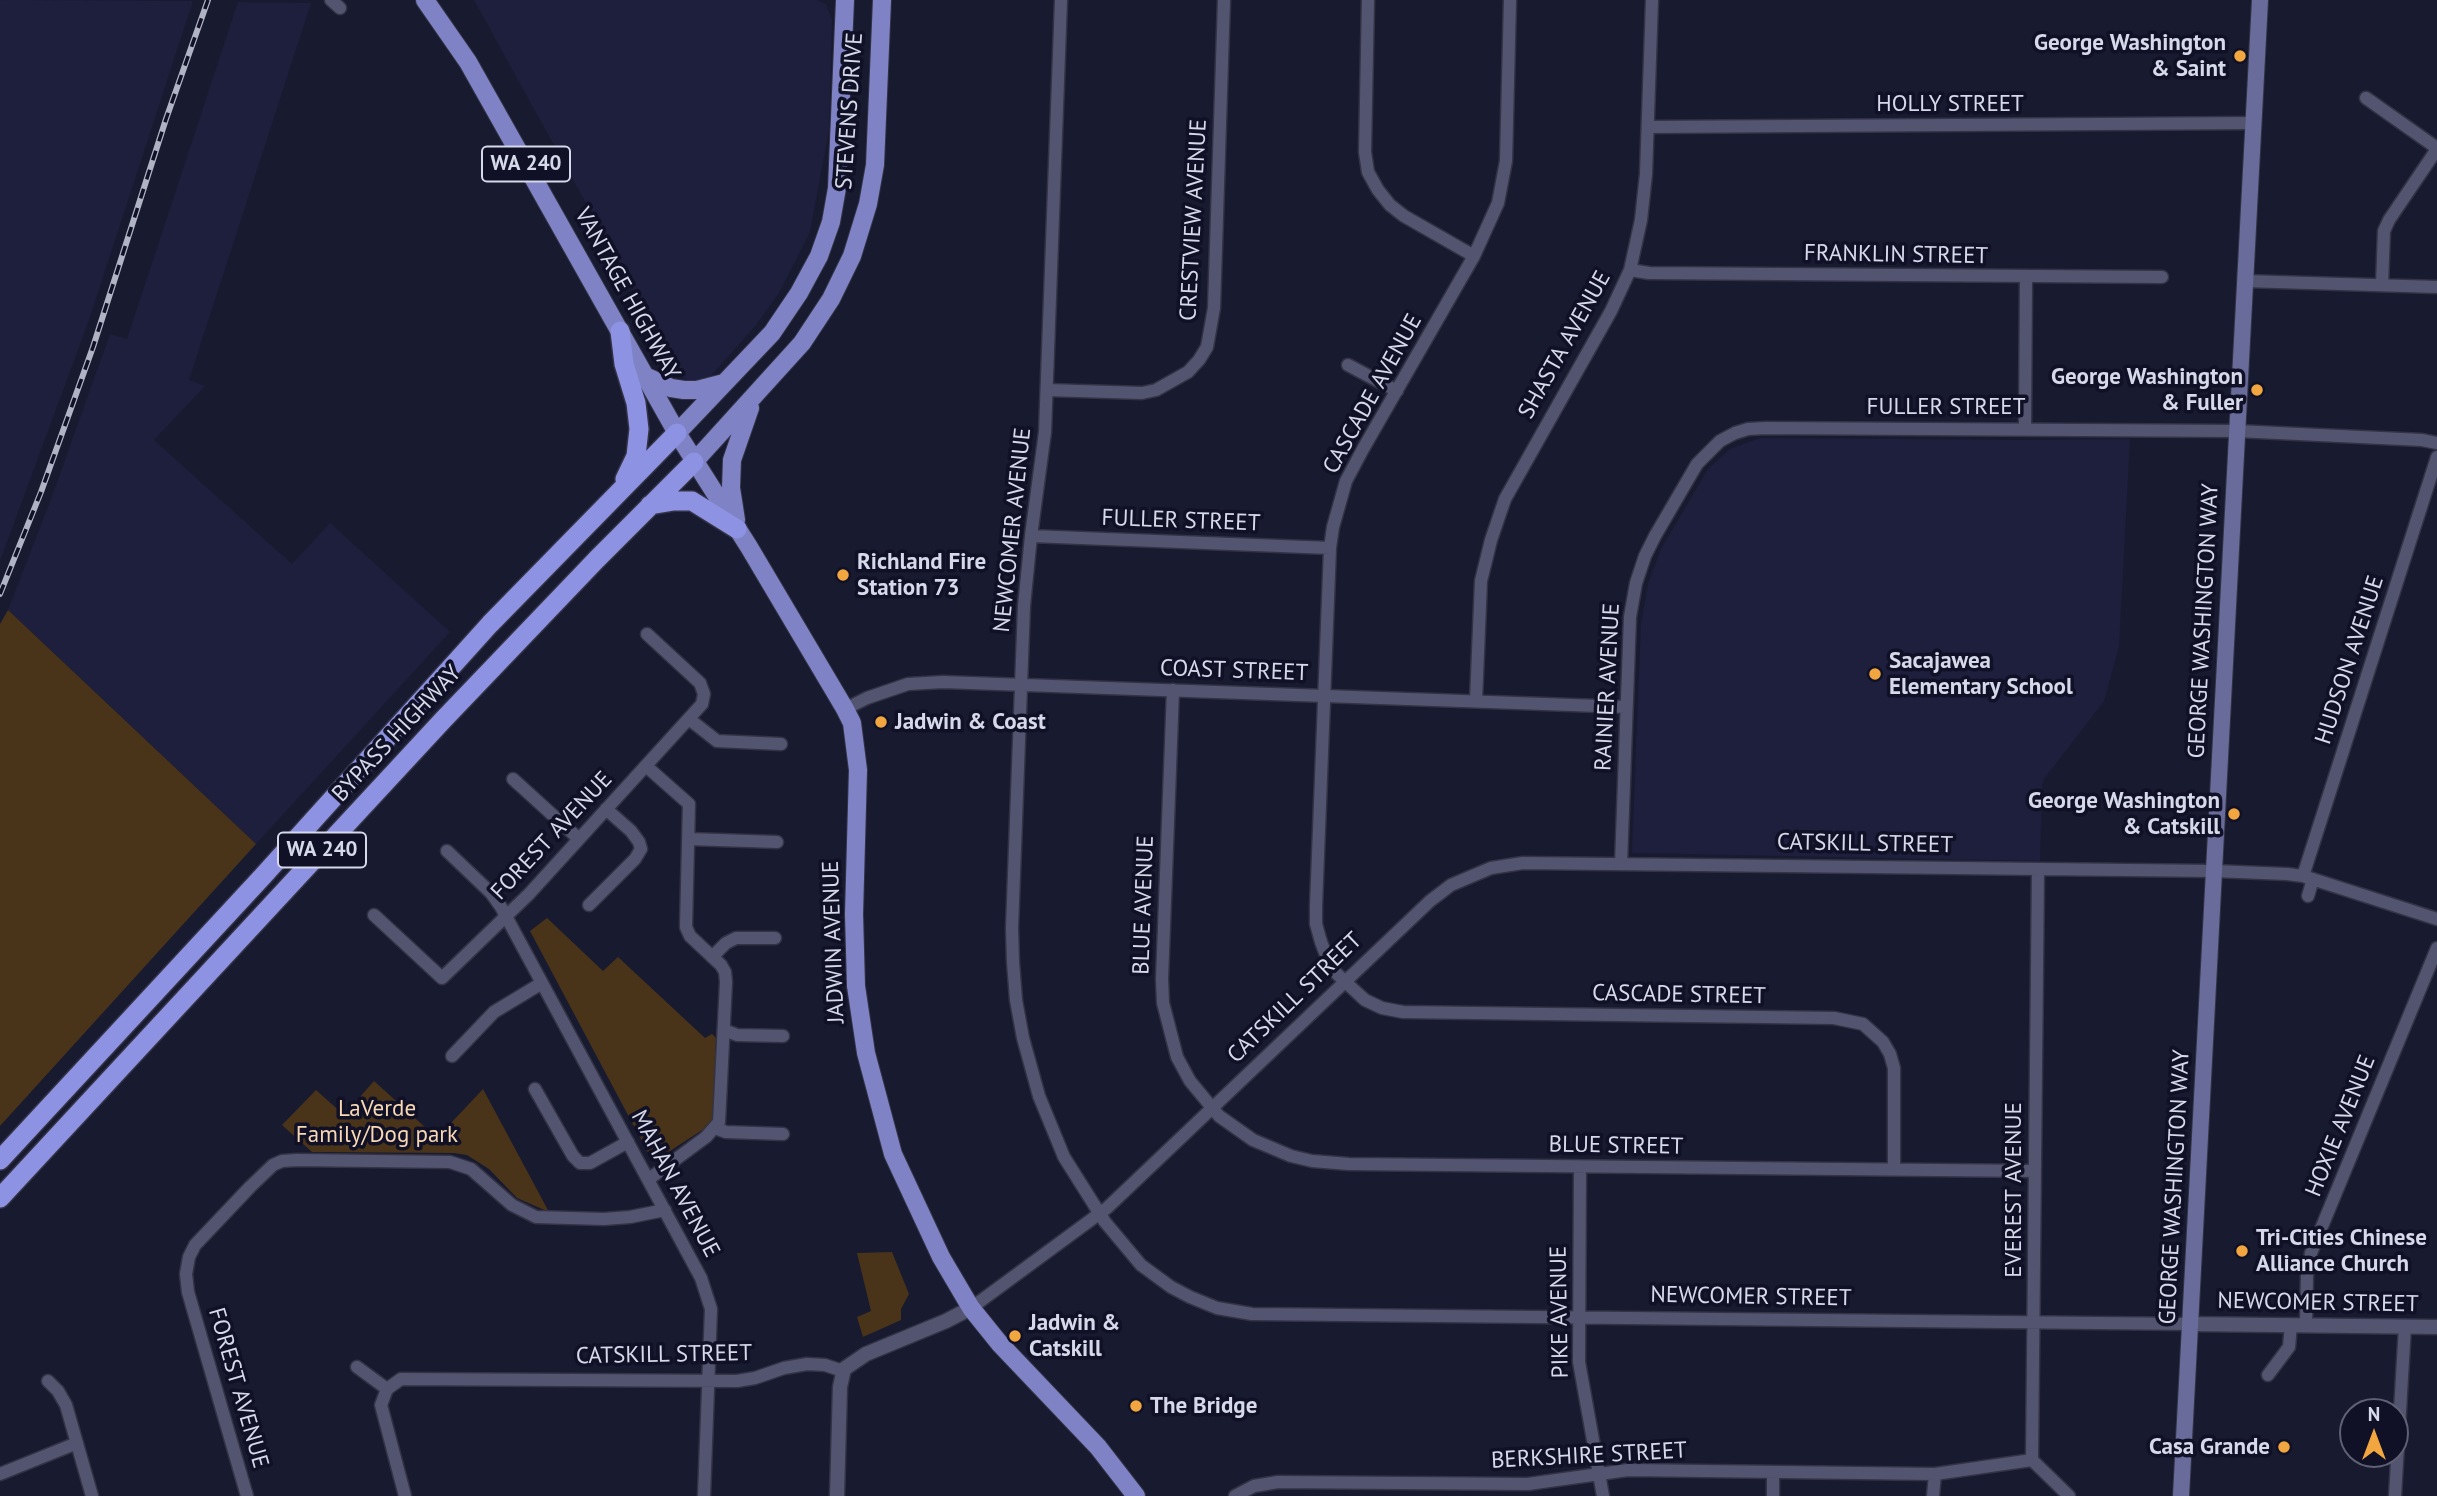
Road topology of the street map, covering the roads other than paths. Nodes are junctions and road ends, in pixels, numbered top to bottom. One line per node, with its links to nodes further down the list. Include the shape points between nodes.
1 (425, 0): 21 (main road, VANTAGE HIGHWAY / WA 240, via 468,62)
2 (845, 0): 24 (main road, STEVENS DRIVE, via 839,170 828,230 788,310)
3 (882, 0): 27 (main road, STEVENS DRIVE, via 875,165 860,232 842,279 816,323)
4 (1061, 0): 25 (street, NEWCOMER AVENUE)
5 (1224, 0): 25 (street, CRESTVIEW AVENUE, via 1214,308 1207,347 1188,372 1156,390)
6 (1368, 0): 14 (street, via 1368,172 1390,205)
7 (1510, 0): 14 (street, CASCADE AVENUE, via 1506,162 1498,203)
8 (1652, 0): 12 (street, SHASTA AVENUE)
9 (2260, 0): 11 (main road, GEORGE WASHINGTON WAY)
10 (2365, 98): 13 (street)
11 (2253, 123): 12 (street, HOLLY STREET); 18 (main road, GEORGE WASHINGTON WAY)
12 (1648, 127): 15 (street, SHASTA AVENUE, via 1641,220)
13 (2437, 148): 19 (street, via 2384,231)
14 (1474, 256): 26 (street, CASCADE AVENUE)
15 (1630, 270): 16 (street, FRANKLIN STREET); 44 (street, SHASTA AVENUE, via 1505,499 1490,540 1481,581)
16 (2026, 278): 17 (street, FRANKLIN STREET); 29 (street)
17 (2162, 278)
18 (2245, 281): 19 (street); 30 (main road, GEORGE WASHINGTON WAY)
19 (2382, 285): 20 (street)
20 (2437, 287)
21 (620, 331): 23 (main road, VANTAGE HIGHWAY / WA 240); 35 (highway, WA 240, via 639,429 636,456)
22 (1348, 365): 26 (street)
23 (645, 376): 24 (main road, via 689,391); 31 (main road, VANTAGE HIGHWAY / WA 240)
24 (727, 381): 31 (main road, STEVENS DRIVE)
25 (1047, 390): 38 (street, NEWCOMER AVENUE)
26 (1397, 391): 39 (street, CASCADE AVENUE, via 1346,481)
27 (753, 398): 34 (main road, STEVENS DRIVE); 37 (main road, via 732,460)
28 (1748, 429): 29 (street, FULLER STREET); 45 (street, RAINIER AVENUE, via 1720,441 1697,464 1645,556 1631,608)
29 (2025, 429): 30 (street, FULLER STREET)
30 (2237, 431): 32 (street, FULLER STREET); 58 (main road, GEORGE WASHINGTON WAY)
31 (677, 433): 34 (main road, JADWIN AVENUE / WA 240); 35 (highway, BYPASS HIGHWAY)
32 (2437, 443)
33 (2437, 457): 59 (street, HUDSON AVENUE)
34 (694, 462): 36 (highway, BYPASS HIGHWAY / WA 240); 37 (main road, JADWIN AVENUE)
35 (616, 496): 78 (highway, BYPASS HIGHWAY / WA 240, via 490,624)
36 (649, 506): 37 (highway, via 692,501); 83 (highway, BYPASS HIGHWAY / WA 240, via 443,720)
37 (737, 529): 46 (main road, JADWIN AVENUE)
38 (1031, 536): 39 (street, FULLER STREET); 41 (street, NEWCOMER AVENUE)
39 (1330, 548): 43 (street, CASCADE AVENUE)
40 (648, 634): 47 (street, via 702,687 703,702)
41 (1021, 685): 42 (street, COAST STREET); 46 (street, COAST STREET, via 908,684); 85 (street, NEWCOMER AVENUE, via 1012,928 1016,1000 1046,1116 1064,1157)
42 (1173, 690): 43 (street, COAST STREET); 74 (street, BLUE AVENUE, via 1163,1003 1177,1057)
43 (1324, 695): 44 (street, COAST STREET); 68 (street, CASCADE AVENUE, via 1317,924 1328,960)
44 (1476, 700): 45 (street, COAST STREET)
45 (1626, 707): 56 (street, RAINIER AVENUE)
46 (845, 709): 86 (main road, JADWIN AVENUE, via 852,723 858,770 855,959 866,1054 893,1154 941,1257)
47 (690, 719): 48 (street, via 716,741); 49 (street, FOREST AVENUE)
48 (781, 744)
49 (646, 766): 51 (street, FOREST AVENUE); 53 (street, via 689,804)
50 (513, 779): 52 (street)
51 (607, 809): 52 (street, FOREST AVENUE); 61 (street, via 631,831 641,849)
52 (579, 839): 63 (street, FOREST AVENUE)
53 (689, 839): 54 (street); 67 (street, via 685,927)
54 (777, 842)
55 (447, 851): 63 (street, MAHAN AVENUE, via 491,893)
56 (1621, 864): 57 (street, CATSKILL STREET); 68 (street, CATSKILL STREET, via 1510,864 1472,874 1430,901)
57 (2038, 869): 58 (street, CATSKILL STREET); 81 (street, EVEREST AVENUE)
58 (2214, 871): 59 (street, CATSKILL STREET); 89 (main road, GEORGE WASHINGTON WAY)
59 (2308, 878): 60 (street); 64 (street, CATSKILL STREET)
60 (2308, 896)
61 (589, 905)
62 (374, 915): 63 (street, FOREST AVENUE, via 442,978)
63 (507, 917): 69 (street, MAHAN AVENUE)
64 (2437, 919)
65 (775, 938): 67 (street, via 736,938)
66 (2437, 948): 91 (street, HOXIE AVENUE, via 2311,1253)
67 (712, 957): 70 (street, via 725,975)
68 (1346, 982): 74 (street, CATSKILL STREET); 80 (street, CASCADE STREET, via 1365,1000 1403,1012 1834,1018 1863,1024 1883,1042 1894,1068)
69 (542, 984): 72 (street, via 494,1012); 77 (street, MAHAN AVENUE)
70 (724, 1030): 71 (street, via 737,1035); 75 (street, via 722,1109)
71 (783, 1036)
72 (452, 1056)
73 (535, 1089): 77 (street, via 580,1163 590,1163)
74 (1212, 1108): 79 (street, BLUE STREET, via 1262,1145 1312,1161); 85 (street, CATSKILL STREET)
75 (715, 1128): 76 (street); 82 (street)
76 (783, 1134)
77 (628, 1142): 82 (street, MAHAN AVENUE)
78 (0, 1160)
79 (1580, 1167): 80 (street, BLUE STREET); 87 (street, PIKE AVENUE)
80 (1894, 1169): 81 (street, BLUE STREET)
81 (2035, 1171): 88 (street, EVEREST AVENUE)
82 (649, 1179): 84 (street, MAHAN AVENUE)
83 (0, 1198)
84 (666, 1210): 97 (street, MAHAN AVENUE, via 708,1297); 108 (street, FOREST AVENUE, via 622,1218 544,1218 512,1205 476,1172 455,1163 278,1162 195,1245 186,1269 188,1292)
85 (1100, 1215): 86 (street, CATSKILL STREET); 87 (street, NEWCOMER STREET, via 1154,1275 1200,1302 1235,1312 1269,1316)
86 (971, 1308): 95 (street, CATSKILL STREET, via 858,1358); 112 (main road, JADWIN AVENUE, via 1098,1447)
87 (1578, 1317): 88 (street, NEWCOMER STREET); 103 (street, PIKE AVENUE, via 1579,1362)
88 (2034, 1323): 89 (street, NEWCOMER STREET); 101 (street, EVEREST AVENUE)
89 (2190, 1324): 90 (street, NEWCOMER STREET); 118 (main road, GEORGE WASHINGTON WAY)
90 (2291, 1325): 91 (street, NEWCOMER STREET); 96 (street, via 2289,1347)
91 (2306, 1325): 92 (street, NEWCOMER STREET)
92 (2405, 1326): 93 (street, NEWCOMER STREET); 119 (street)
93 (2437, 1326)
94 (357, 1367): 99 (street)
95 (843, 1371): 97 (street, CATSKILL STREET, via 825,1364 802,1364 746,1380); 111 (street)
96 (2268, 1375)
97 (709, 1380): 99 (street, CATSKILL STREET, via 407,1378); 110 (street, MAHAN AVENUE)
98 (48, 1381): 100 (street, via 66,1405)
99 (387, 1388): 109 (street, via 381,1413)
100 (77, 1443): 104 (street); 107 (street)
101 (2032, 1460): 105 (street, BERKSHIRE STREET); 117 (street)
102 (1773, 1472): 103 (street, BERKSHIRE STREET); 105 (street, BERKSHIRE STREET); 115 (street)
103 (1598, 1473): 106 (street, BERKSHIRE STREET); 114 (street, PIKE AVENUE)
104 (0, 1474)
105 (1935, 1474): 116 (street)
106 (1443, 1490): 113 (street, BERKSHIRE STREET, via 1278,1482 1254,1486)
107 (92, 1496)
108 (247, 1496)
109 (405, 1496)
110 (704, 1496)
111 (837, 1496)
112 (1136, 1496)
113 (1235, 1496)
114 (1603, 1496)
115 (1773, 1496)
116 (1933, 1496)
117 (2068, 1496)
118 (2181, 1496)
119 (2395, 1496)

